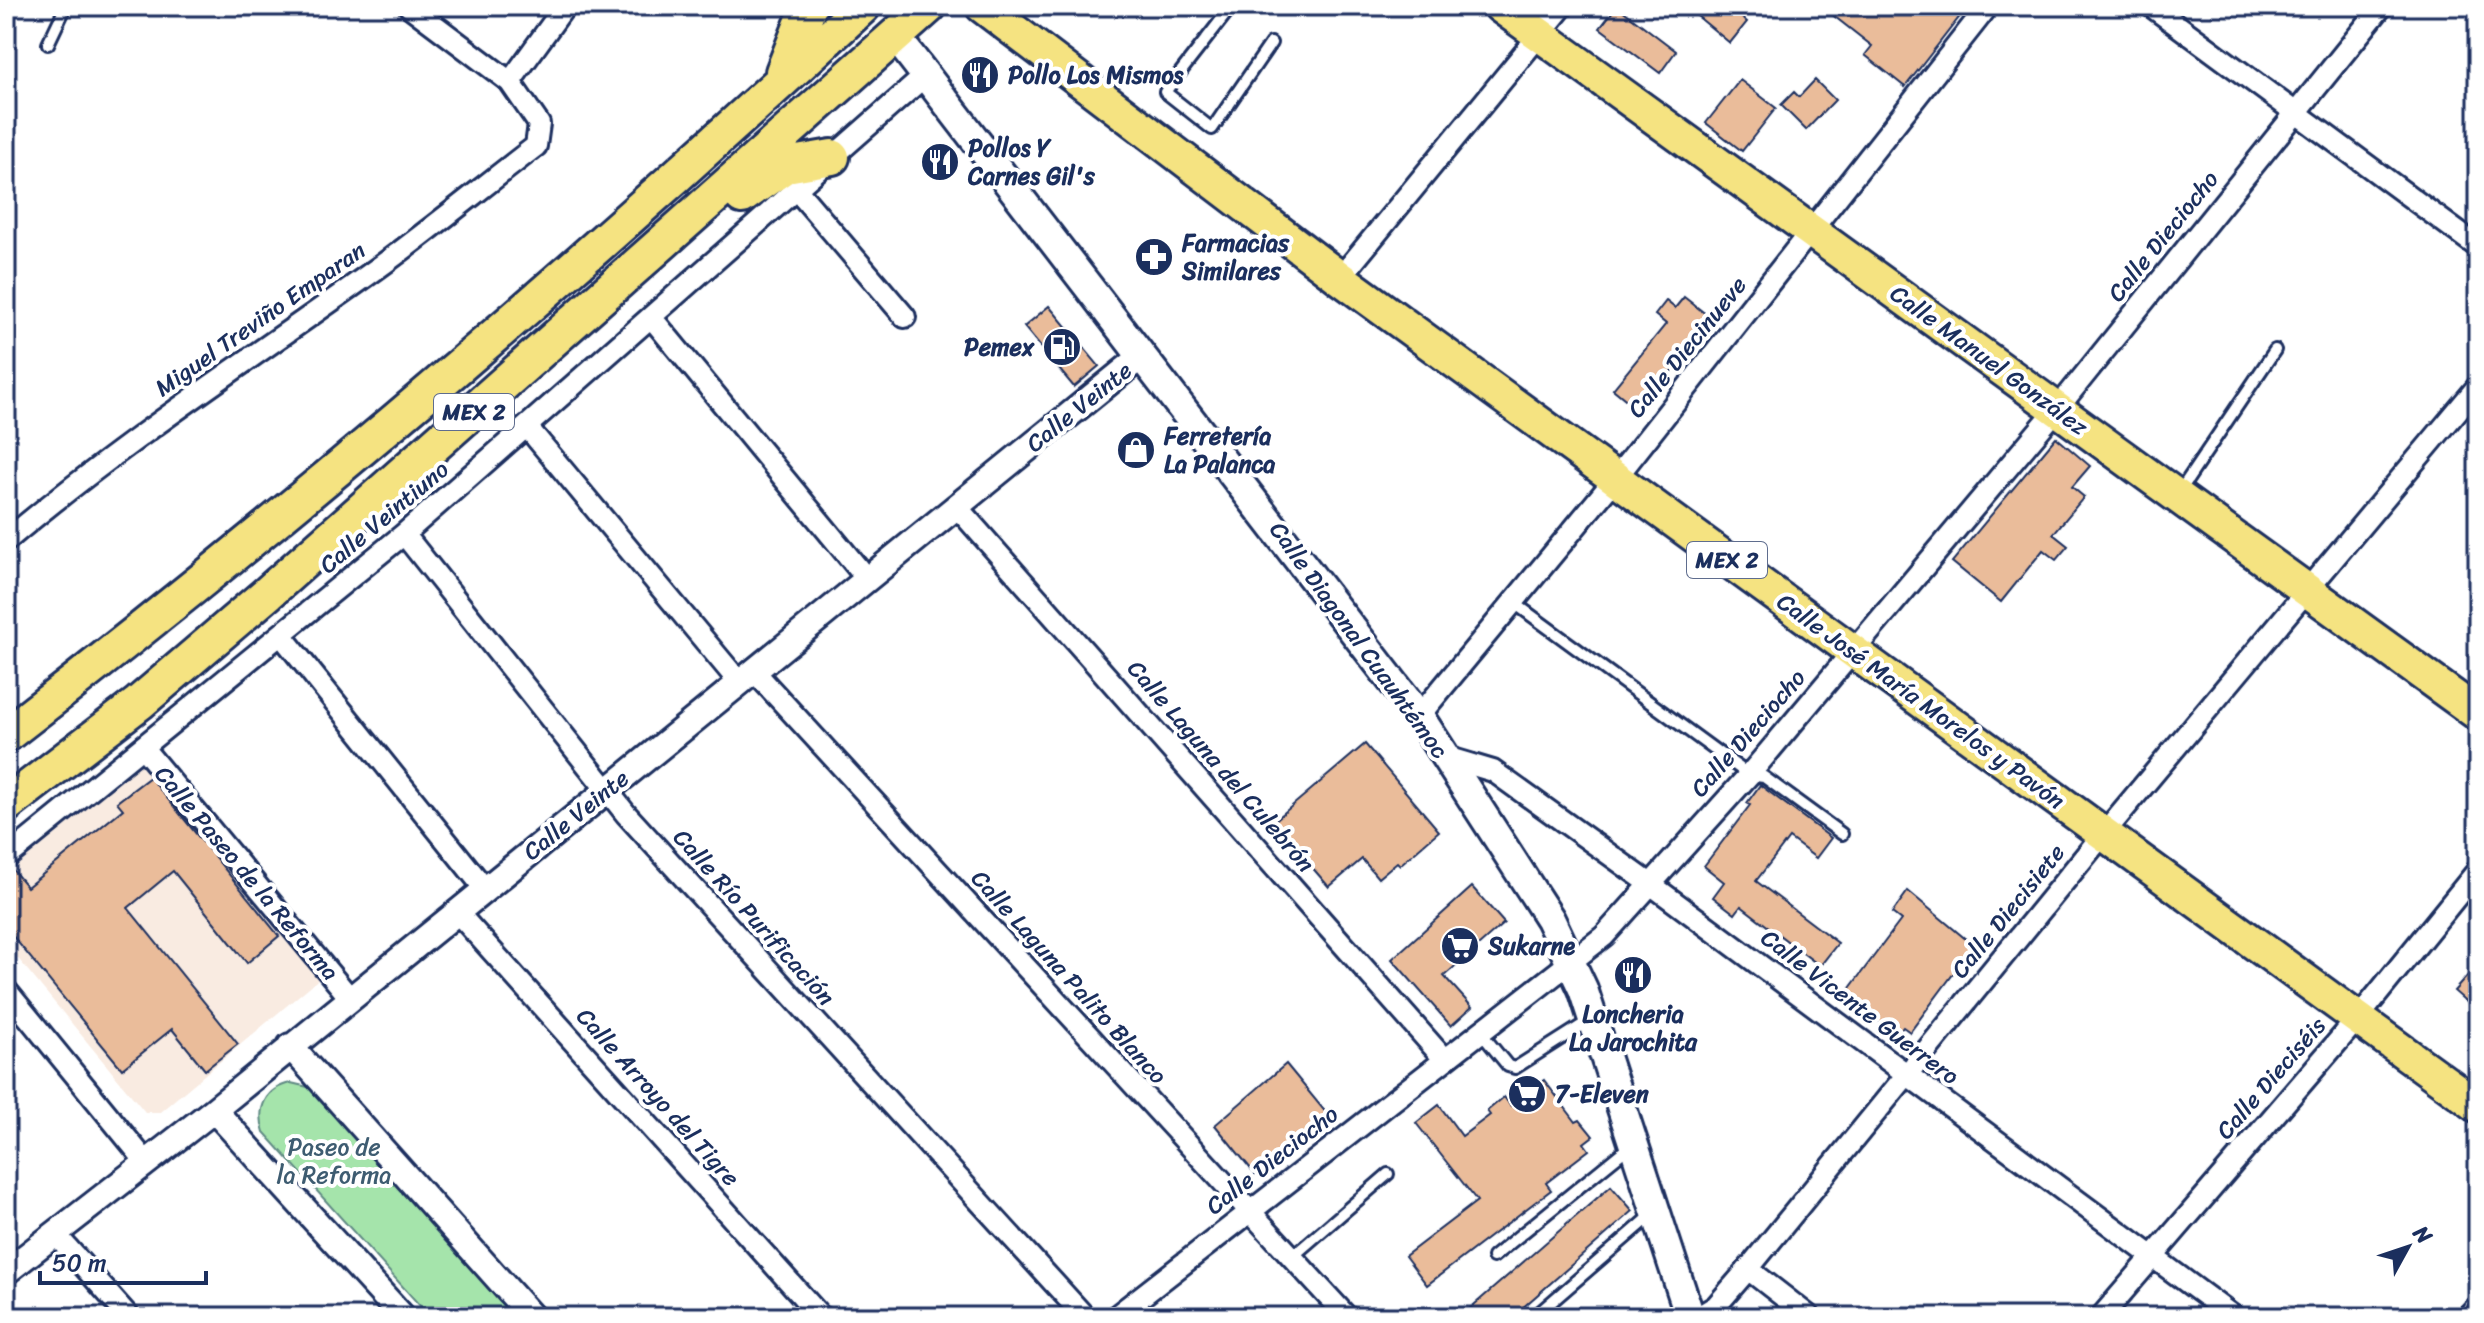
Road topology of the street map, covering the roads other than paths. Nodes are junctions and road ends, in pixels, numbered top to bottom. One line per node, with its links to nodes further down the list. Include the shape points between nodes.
1 (66, 6): 18 (lane)
2 (409, 6): 20 (street)
3 (565, 6): 20 (street)
4 (809, 6): 21 (highway)
5 (863, 6): 21 (highway, MEX 2)
6 (871, 6): 16 (highway)
7 (929, 6): 16 (highway, MEX 2)
8 (982, 6): 28 (main road, Calle José María Morelos y Pavón / MEX 2)
9 (1232, 6): 17 (lane, via 1165,92 1212,129)
10 (1500, 6): 15 (main road, Calle Manuel González)
11 (1563, 6): 15 (street)
12 (1988, 6): 25 (street, Calle Diecinueve)
13 (2151, 6): 22 (street)
14 (2382, 6): 22 (street, Calle Dieciocho)
15 (1540, 35): 25 (main road, Calle Manuel González); 28 (street)
16 (896, 37): 19 (main road, Calle Diagonal Cuauhtémoc); 26 (highway, MEX 2)
17 (1271, 43)
18 (48, 44)
19 (927, 74): 23 (street, Calle Veintiuno); 32 (main road, Calle Diagonal Cuauhtémoc)
20 (510, 82): 40 (street, Miguel Treviño Emparan, via 539,124 536,146 394,256 68,489)
21 (777, 85): 49 (highway, MEX 2, via 238,554)
22 (2294, 113): 27 (street); 34 (street, Calle Dieciocho)
23 (832, 157): 24 (street, Calle Veintiuno); 26 (highway, via 786,165 707,221)
24 (796, 189): 29 (street, Calle Veintiuno); 30 (street)
25 (1812, 232): 34 (main road, Calle Manuel González); 36 (street, Calle Diecinueve)
26 (668, 235): 54 (highway, MEX 2, via 268,593 139,703)
27 (2478, 247)
28 (1340, 278): 36 (main road, Calle José María Morelos y Pavón / MEX 2)
29 (651, 317): 35 (street, Calle Veintiuno); 41 (street)
30 (905, 317)
31 (2275, 350): 37 (lane)
32 (1143, 355): 38 (street, Calle Veinte); 48 (main road, Calle Diagonal Cuauhtémoc)
33 (2478, 386): 42 (street, Calle Diecisiete)
34 (2057, 409): 37 (main road, Calle Manuel González); 45 (street, Calle Dieciocho)
35 (528, 428): 39 (street, Calle Veintiuno); 46 (street, Calle Laguna Palito Blanco)
36 (1615, 479): 43 (street, Calle Diecinueve); 45 (main road, Calle José María Morelos y Pavón / MEX 2)
37 (2177, 496): 42 (main road, Calle Manuel González)
38 (957, 507): 41 (street, Calle Veinte); 69 (street, Calle Laguna del Culebrón)
39 (404, 534): 44 (street, Calle Veintiuno); 53 (street, Calle Río Purificación)
40 (6, 541)
41 (867, 579): 46 (street, Calle Veinte)
42 (2307, 590): 47 (main road, Calle Manuel González); 55 (street, Calle Diecisiete)
43 (1513, 602): 48 (street, Calle Diecinueve); 52 (lane)
44 (282, 636): 50 (street, Calle Veintiuno); 60 (street)
45 (1852, 651): 52 (street, Calle Dieciocho); 55 (main road, Calle José María Morelos y Pavón / MEX 2)
46 (746, 676): 53 (street, Calle Veinte); 76 (street, Calle Laguna Palito Blanco)
47 (2478, 714)
48 (1419, 716): 51 (main road, Calle Diagonal Cuauhtémoc)
49 (6, 735)
50 (144, 749): 57 (street, Calle Veintiuno); 64 (street, Calle Paseo de la Reforma)
51 (1446, 757): 59 (street, Calle Vicente Guerrero, via 1493,771); 62 (main road, Calle Diagonal Cuauhtémoc, via 1530,886)
52 (1749, 775): 56 (lane, via 1764,777); 59 (street, Calle Dieciocho)
53 (607, 790): 60 (street, Calle Veinte); 89 (street, Calle Río Purificación)
54 (6, 805)
55 (2104, 833): 66 (main road, Calle José María Morelos y Pavón / MEX 2); 70 (street, Calle Diecisiete)
56 (1842, 834)
57 (6, 858)
58 (2478, 870): 66 (street, Calle Dieciséis)
59 (1649, 883): 62 (street, Calle Dieciocho, via 1604,936); 70 (street, Calle Vicente Guerrero)
60 (485, 889): 61 (street, Calle Veinte)
61 (457, 912): 64 (street, Calle Veinte); 88 (street, Calle Arroyo del Tigre)
62 (1572, 962): 65 (main road, Calle Diagonal Cuauhtémoc); 67 (street, Calle Dieciocho)
63 (6, 990): 74 (street)
64 (350, 998): 68 (street, Calle Veinte)
65 (1594, 1018): 67 (lane, via 1515,1068); 73 (main road, Calle Diagonal Cuauhtémoc)
66 (2358, 1018): 71 (main road, Calle José María Morelos y Pavón / MEX 2); 79 (street, Calle Dieciséis)
67 (1481, 1033): 69 (street, Calle Dieciocho)
68 (290, 1046): 72 (street, Calle Veinte); 87 (street)
69 (1445, 1060): 76 (street, Calle Dieciocho)
70 (1908, 1075): 79 (street, Calle Vicente Guerrero); 82 (street, Calle Diecisiete)
71 (2478, 1106)
72 (214, 1110): 74 (street, Calle Veinte); 86 (street)
73 (1634, 1142): 77 (main road, Calle Diagonal Cuauhtémoc); 81 (lane)
74 (147, 1163): 78 (street, Calle Veinte)
75 (1388, 1174): 80 (lane)
76 (1248, 1211): 80 (street, Calle Laguna Palito Blanco); 90 (street, Calle Dieciocho)
77 (1656, 1211): 92 (lane); 93 (main road, Calle Diagonal Cuauhtémoc)
78 (57, 1236): 83 (street, Calle Veinte); 85 (street)
79 (2152, 1255): 96 (street, Calle Dieciséis); 97 (street, Calle Vicente Guerrero)
80 (1292, 1257): 91 (street, Calle Laguna Palito Blanco)
81 (1493, 1257)
82 (1748, 1269): 94 (street, Calle Diecisiete, via 1716,1306); 95 (street)
83 (6, 1272)
84 (2478, 1305): 98 (street)
85 (129, 1317)
86 (403, 1317)
87 (532, 1317)
88 (821, 1317)
89 (1085, 1317)
90 (1115, 1317)
91 (1347, 1317)
92 (1534, 1317)
93 (1690, 1317)
94 (1698, 1317)
95 (1810, 1317)
96 (2101, 1317)
97 (2234, 1317)
98 (2467, 1317)

